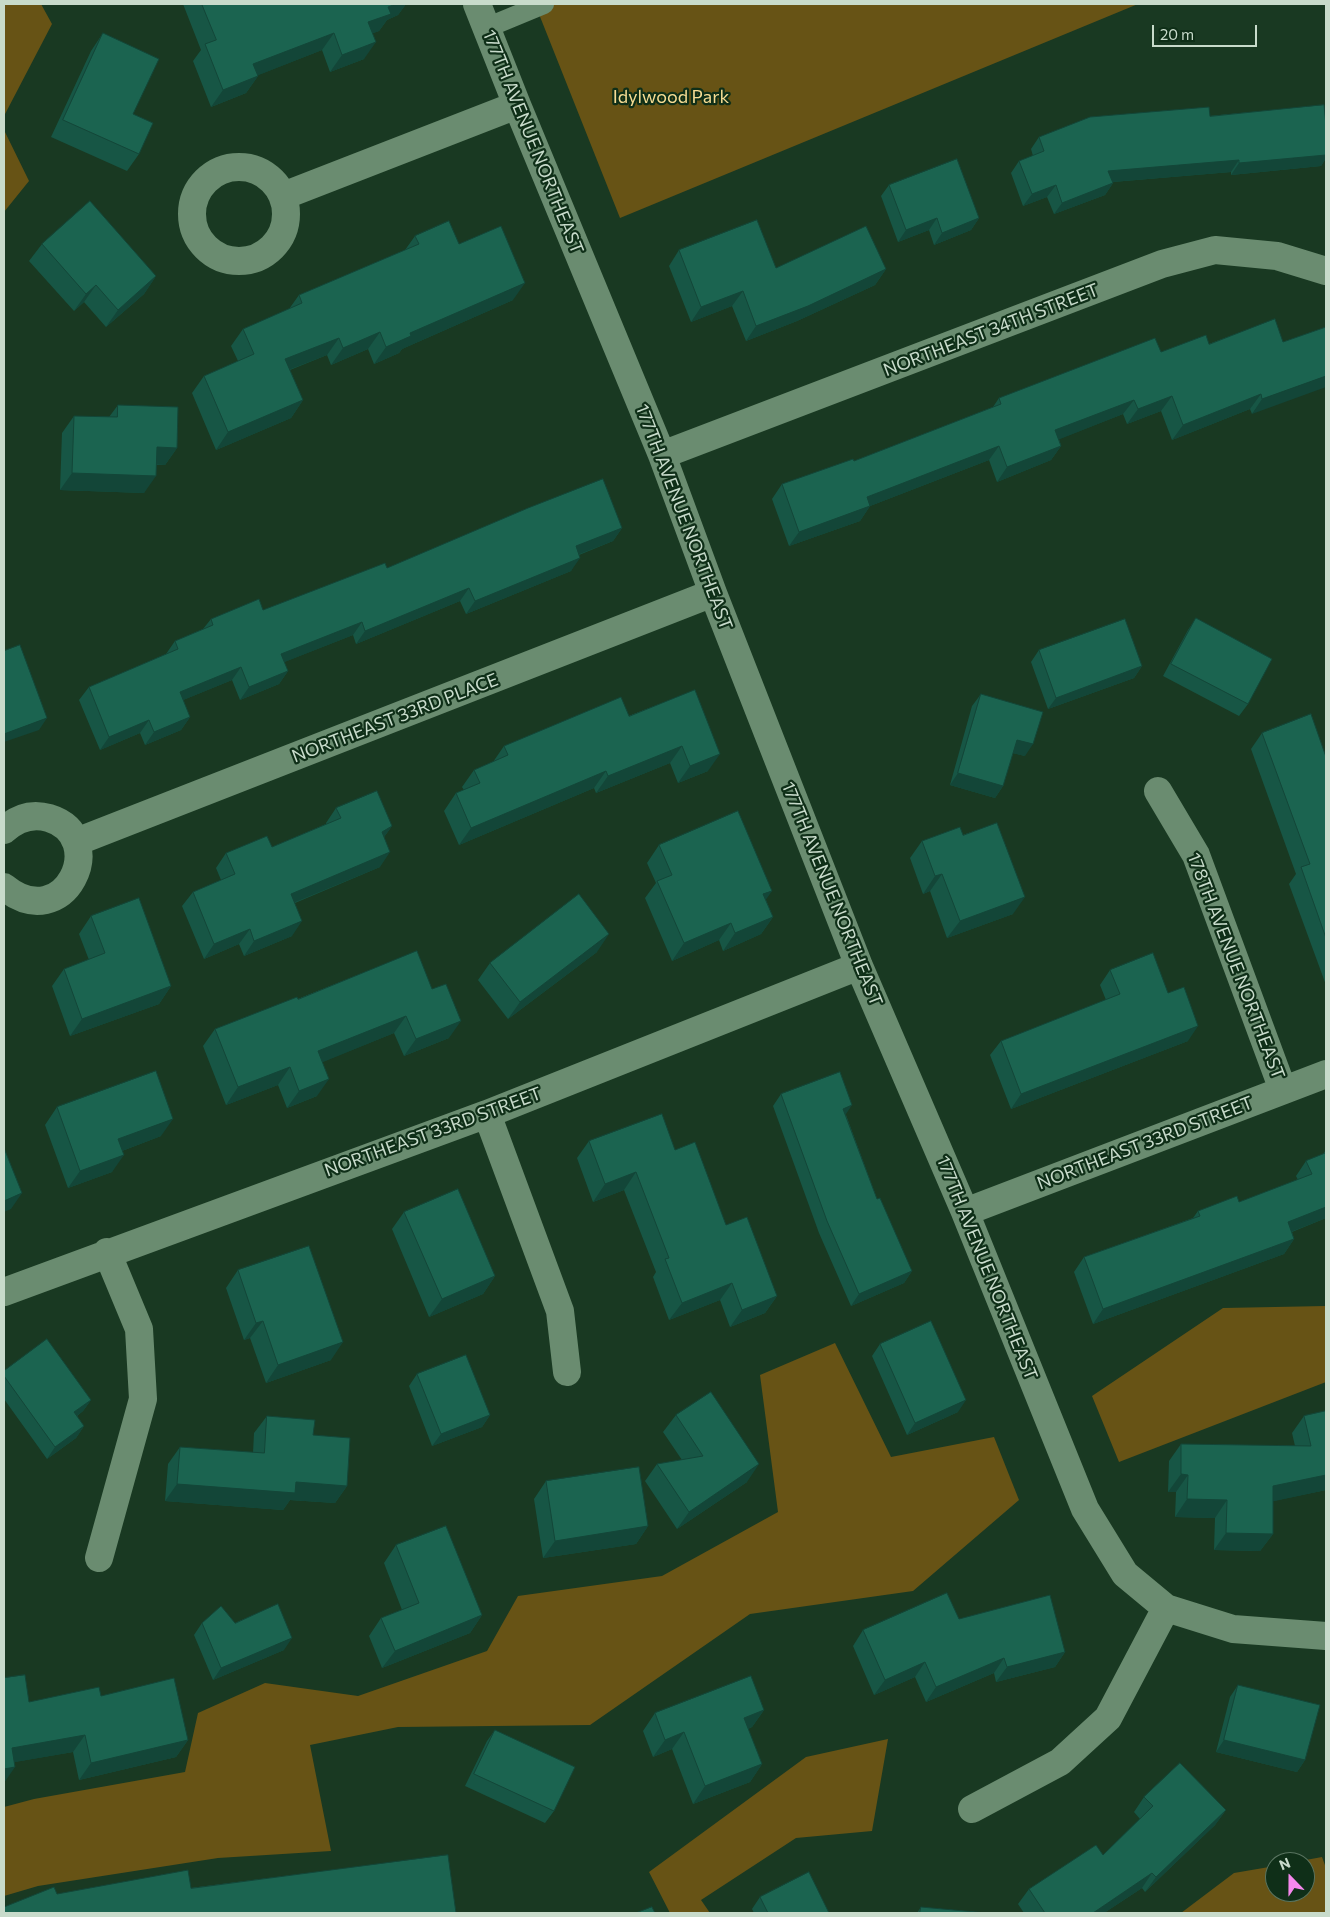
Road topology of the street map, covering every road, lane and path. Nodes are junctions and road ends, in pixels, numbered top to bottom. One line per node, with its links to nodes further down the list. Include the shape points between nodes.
1 (544, 4): 2 (lane)
2 (482, 16): 3 (street, 177TH AVENUE NORTHEAST)
3 (517, 105): 4 (street); 6 (street, 177TH AVENUE NORTHEAST)
4 (283, 196)
5 (1326, 271): 6 (street, NORTHEAST 34TH STREET, via 1277,256 1215,250 1162,264)
6 (662, 456): 7 (street, 177TH AVENUE NORTHEAST)
7 (713, 593): 10 (street, NORTHEAST 33RD PLACE); 12 (street, 177TH AVENUE NORTHEAST)
8 (1158, 791): 14 (street, 178TH AVENUE NORTHEAST, via 1196,855)
9 (4, 830): 10 (street, via 13,821 27,816 42,816 56,820)
10 (76, 842): 11 (street, via 79,857 76,872 70,885 58,895 29,901)
11 (4, 887)
12 (859, 966): 15 (street, NORTHEAST 33RD STREET); 16 (street, 177TH AVENUE NORTHEAST)
13 (1326, 1074): 14 (street, NORTHEAST 33RD STREET)
14 (1283, 1090): 16 (street, NORTHEAST 33RD STREET)
15 (487, 1114): 17 (street, NORTHEAST 33RD STREET); 19 (street, via 560,1311)
16 (965, 1212): 21 (street, 177TH AVENUE NORTHEAST, via 1085,1509 1125,1574)
17 (107, 1252): 18 (street, NORTHEAST 33RD STREET); 20 (street, via 139,1328 143,1399)
18 (4, 1292)
19 (567, 1372)
20 (99, 1558)
21 (1166, 1608): 22 (street, 177TH AVENUE NORTHEAST, via 1233,1629); 23 (street, via 1108,1718 1060,1762)
22 (1326, 1636)
23 (972, 1809)

